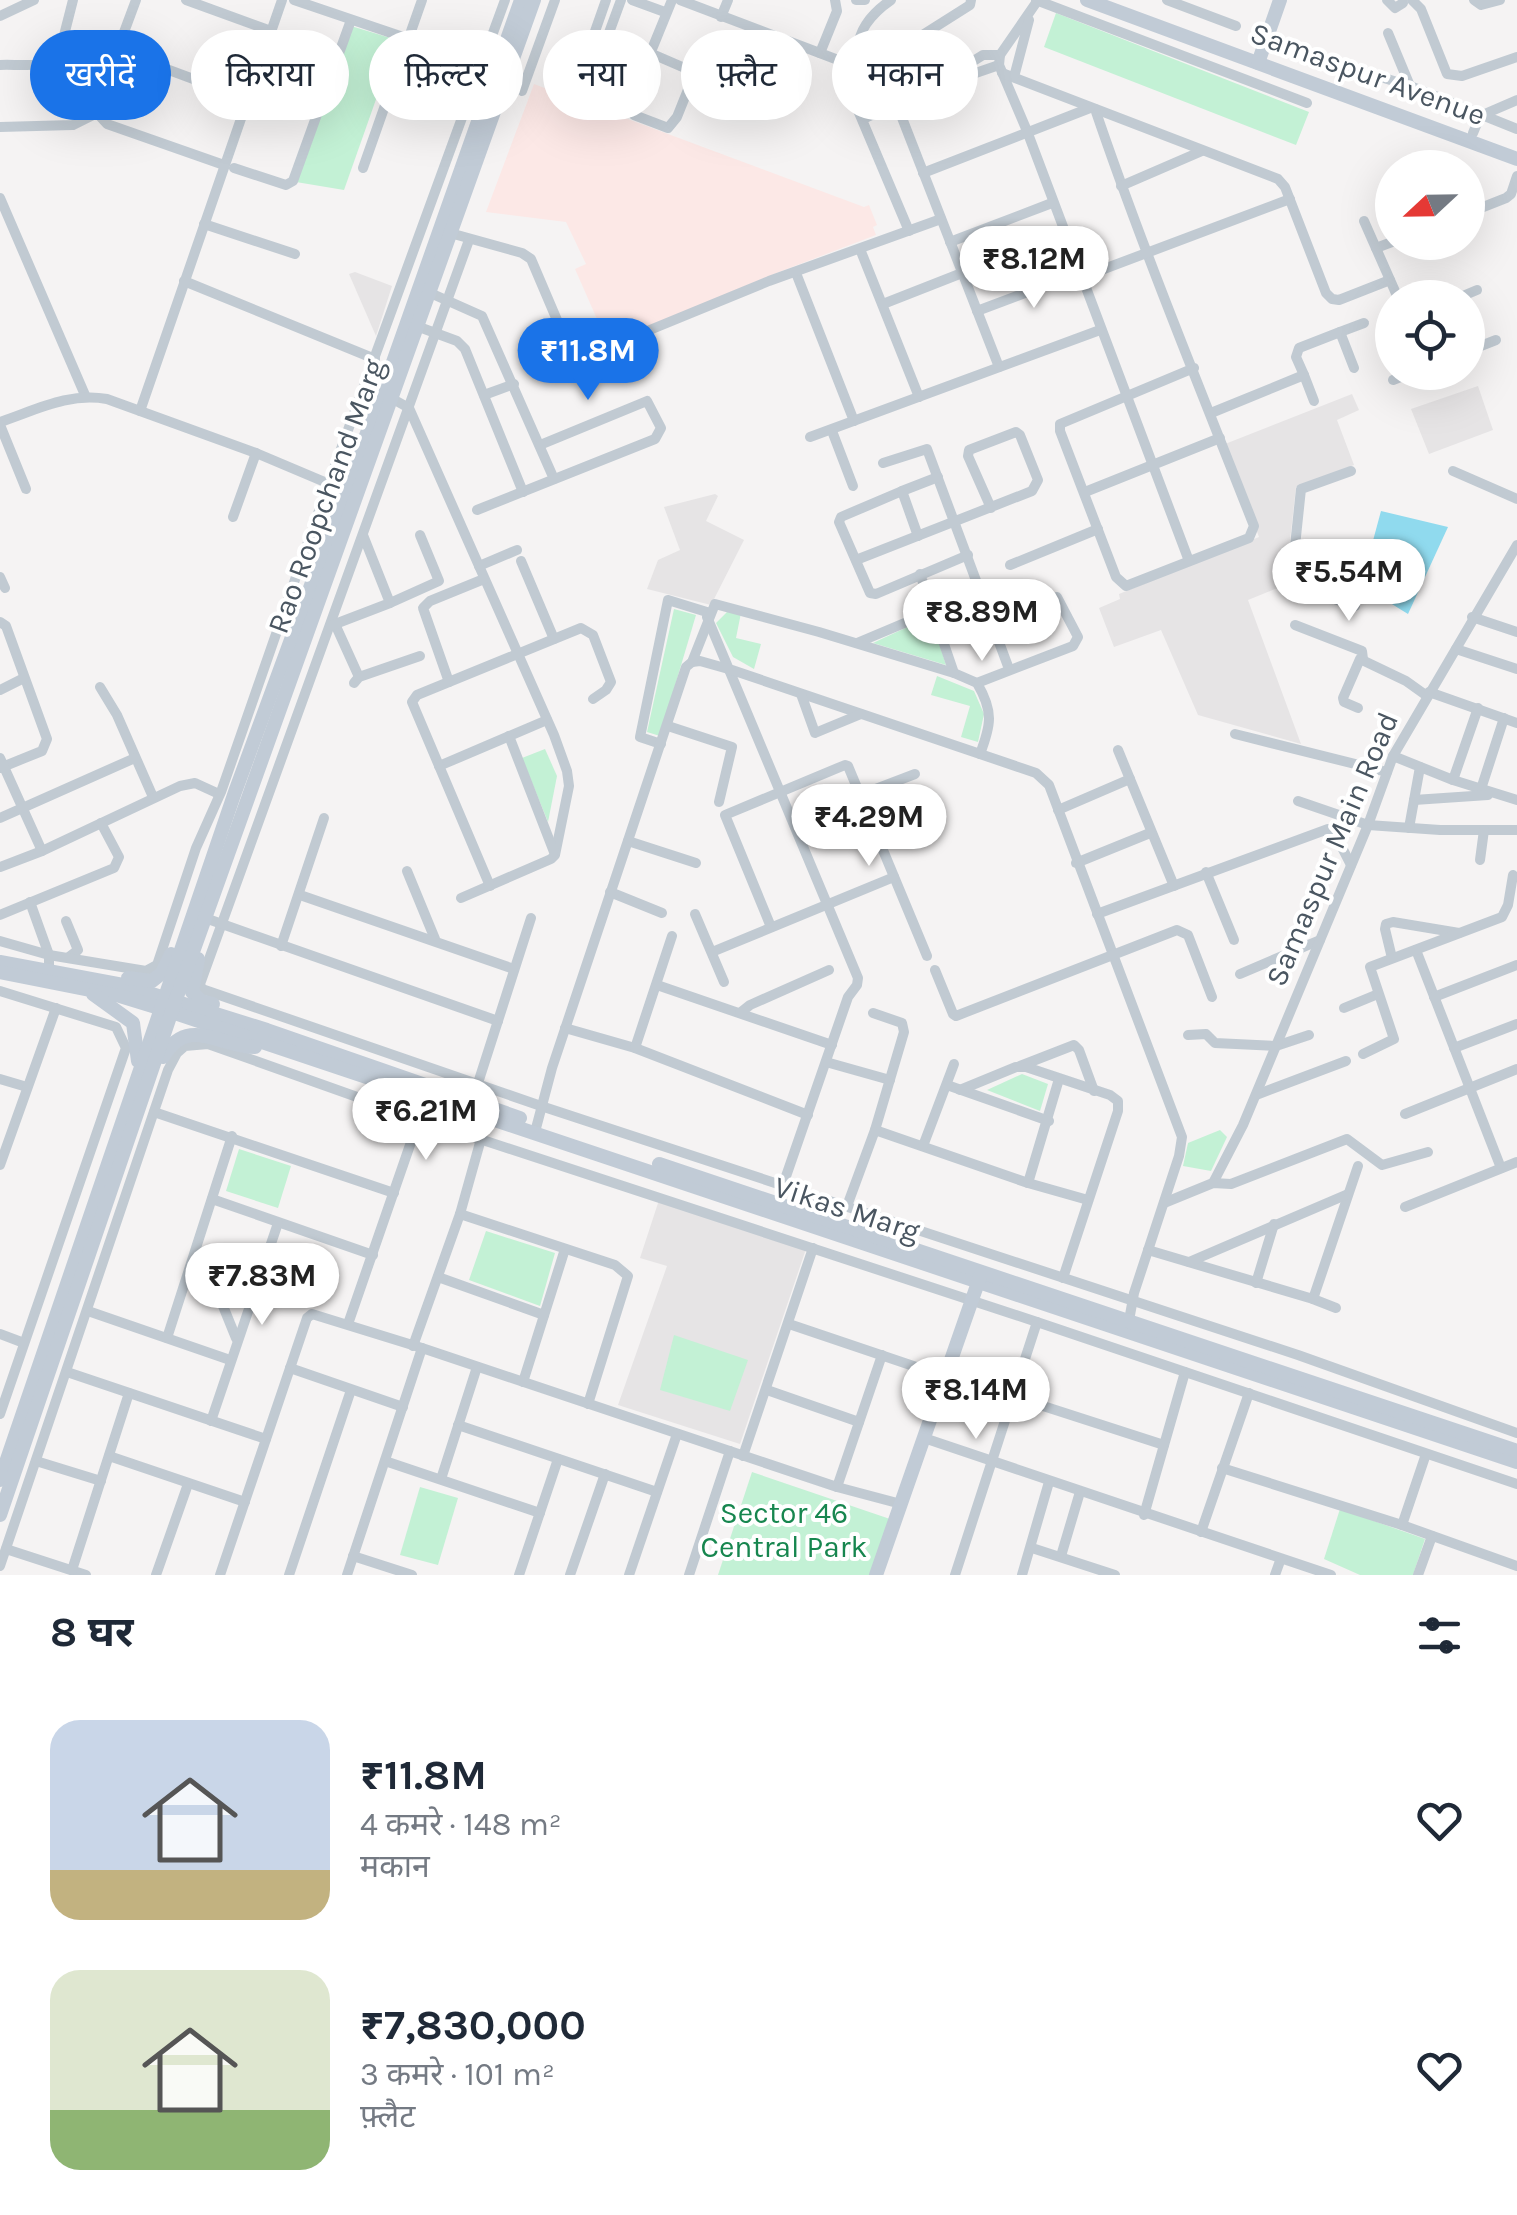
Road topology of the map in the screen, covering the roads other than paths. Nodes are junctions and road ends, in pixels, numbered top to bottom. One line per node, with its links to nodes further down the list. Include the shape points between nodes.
1 (34, 0): 34 (street)
2 (73, 0): 53 (street, via 55,60)
3 (136, 0): 39 (street)
4 (186, 0): 40 (street)
5 (282, 0): 41 (street)
6 (294, 0): 37 (street)
7 (422, 0): 43 (street)
8 (505, 0): 117 (street)
9 (534, 0): 32 (main road, Rao Roopchand Marg)
10 (555, 0): 57 (street)
11 (606, 0): 44 (street)
12 (621, 0): 31 (street, via 585,98 619,113)
13 (632, 0): 31 (street)
14 (680, 0): 35 (street)
15 (728, 0): 35 (street)
16 (835, 0): 48 (street)
17 (856, 0): 18 (street)
18 (865, 0)
19 (892, 0): 20 (street, via 870,18 857,44 866,61 891,54)
20 (971, 0)
21 (1038, 0): 33 (street); 59 (street)
22 (1086, 0): 52 (main road, Samaspur Avenue)
23 (1108, 0): 36 (main road, Samaspur Avenue)
24 (1165, 0): 36 (street); 38 (street)
25 (1272, 0): 52 (main road)
26 (1280, 0): 52 (main road)
27 (1387, 0): 30 (street, via 1394,8)
28 (1474, 0): 29 (street)
29 (1500, 0)
30 (1408, 2): 49 (street, via 1420,9 1447,74 1462,76)
31 (667, 4): 45 (street)
32 (522, 9): 90 (main road, Rao Roopchand Marg); 109 (main road, Rao Roopchand Marg)
33 (1030, 15): 54 (street); 54 (street)
34 (0, 16)
35 (721, 17): 48 (street)
36 (1157, 19): 52 (main road, Samaspur Avenue)
37 (350, 20): 42 (street); 75 (street, via 293,181 286,185)
38 (1236, 26)
39 (126, 30)
40 (268, 30)
41 (271, 30)
42 (380, 30)
43 (412, 30)
44 (595, 30)
45 (658, 30)
46 (1388, 33): 56 (street)
47 (650, 54): 47 (street, via 688,69 693,78 668,128 630,109)
48 (820, 54): 50 (street)
49 (1517, 56)
50 (832, 58)
51 (1322, 58): 56 (street)
52 (1255, 59): 71 (main road, Samaspur Avenue); 74 (main road, Samaspur Avenue)
53 (0, 65)
54 (1004, 67): 55 (street); 60 (street); 70 (street)
55 (978, 74)
56 (1410, 86): 61 (street)
57 (523, 87)
58 (1517, 100): 61 (street)
59 (1307, 103)
60 (1093, 109): 70 (street); 73 (street); 79 (street)
61 (1480, 116): 69 (street); 71 (street)
62 (84, 120): 68 (street, via 73,126)
63 (104, 120): 75 (street)
64 (241, 120): 75 (street)
65 (380, 120): 76 (street)
66 (863, 120): 88 (street)
67 (902, 120): 77 (street)
68 (0, 127)
69 (1517, 130)
70 (1027, 131): 77 (street); 82 (street)
71 (1473, 134): 72 (main road, Samaspur Avenue)
72 (1517, 149)
73 (1202, 151): 79 (street); 81 (street, via 1278,179)
74 (1517, 159)
75 (229, 167): 86 (street)
76 (363, 168)
77 (924, 173): 84 (street)
78 (1516, 180): 83 (street, via 1506,198)
79 (1121, 186): 95 (street)
80 (0, 198): 87 (street)
81 (1290, 199): 95 (street); 103 (street, via 1332,300)
82 (1052, 203): 92 (street); 100 (street)
83 (1485, 206)
84 (941, 219): 88 (street); 92 (street)
85 (1364, 222): 93 (street)
86 (204, 224): 96 (street); 102 (street)
87 (13, 227): 89 (street); 123 (street)
88 (909, 231): 94 (street)
89 (0, 232)
90 (450, 233): 91 (street); 104 (main road, Rao Roopchand Marg)
91 (469, 240): 105 (street); 114 (street, via 531,259 574,360)
92 (950, 242): 99 (street)
93 (1375, 246)
94 (860, 250): 98 (street); 106 (street)
95 (1148, 251): 100 (street); 119 (street)
96 (296, 254)
97 (1381, 260): 101 (street)
98 (796, 273): 113 (street); 132 (street)
99 (962, 273): 106 (street); 107 (street)
100 (1079, 275): 107 (street); 110 (street)
101 (1390, 280)
102 (184, 281): 117 (street); 130 (street)
103 (1375, 286)
104 (428, 292): 105 (street); 109 (main road, Rao Roopchand Marg)
105 (448, 300): 111 (street); 122 (street, via 482,316)
106 (883, 304): 126 (street)
107 (977, 311): 118 (street)
108 (1364, 323): 112 (street)
109 (412, 324): 111 (street); 127 (main road, Rao Roopchand Marg); 148 (main road, Rao Roopchand Marg)
110 (1100, 330): 118 (street); 125 (street)
111 (435, 332): 124 (street, via 461,345); 129 (street)
112 (1340, 332): 120 (street); 121 (street, via 1299,348)
113 (640, 334)
114 (627, 339)
115 (1496, 340): 116 (street)
116 (1485, 344)
117 (376, 358): 145 (street)
118 (999, 368): 126 (street)
119 (1194, 368): 125 (street); 131 (street)
120 (1354, 368)
121 (1304, 375): 128 (street); 131 (street)
122 (514, 384): 124 (street); 137 (street)
123 (85, 394): 130 (street); 133 (street)
124 (484, 395): 150 (street)
125 (1126, 396): 140 (street); 151 (street, via 1060,424)
126 (920, 397): 132 (street)
127 (390, 398): 129 (street); 178 (main road, Rao Roopchand Marg)
128 (1314, 400)
129 (409, 408): 158 (street); 166 (street)
130 (140, 411): 138 (street)
131 (1210, 413): 136 (street)
132 (854, 421): 134 (street)
133 (0, 423): 147 (street)
134 (832, 431): 135 (street); 146 (street)
135 (810, 437)
136 (1220, 438): 140 (street); 164 (street, via 1253,533)
137 (540, 446): 144 (street); 144 (street, via 647,401 661,428 655,438)
138 (256, 452): 145 (street); 155 (street)
139 (883, 463): 143 (street, via 927,448)
140 (1152, 465): 151 (street); 164 (street)
141 (1351, 470): 172 (street, via 1301,489 1291,584)
142 (1453, 471): 152 (street)
143 (938, 476): 149 (street); 156 (street)
144 (554, 478): 150 (street)
145 (329, 482): 148 (street); 223 (street)
146 (853, 486)
147 (26, 489)
148 (346, 491): 178 (main road, Rao Roopchand Marg)
149 (902, 491): 160 (street); 163 (street, via 841,517)
150 (523, 492): 154 (street)
151 (1085, 492): 157 (street)
152 (1517, 499)
153 (991, 508): 153 (street, via 969,450 1016,432 1037,487); 156 (street)
154 (477, 510)
155 (233, 517)
156 (955, 521): 160 (street); 162 (street)
157 (1098, 530): 164 (street, via 1120,584); 165 (street)
158 (363, 535): 171 (street); 180 (street)
159 (420, 535): 171 (street, via 439,581)
160 (918, 536): 163 (street)
161 (1517, 545): 167 (street, Samaspur Main Road)
162 (968, 555): 168 (street); 176 (street)
163 (856, 560): 168 (street, via 870,593)
164 (1189, 561)
165 (1010, 565)
166 (479, 566): 170 (street); 182 (street, via 519,556)
167 (1501, 568): 169 (street); 175 (street, Samaspur Main Road)
168 (920, 574): 173 (street)
169 (1517, 574)
170 (484, 579): 185 (street); 194 (street, via 423,608)
171 (390, 603): 180 (street)
172 (1355, 606)
173 (932, 612): 183 (street); 192 (street)
174 (709, 615): 183 (street, via 715,604); 188 (street); 190 (street); 210 (street, via 668,600 640,736)
175 (1472, 617): 181 (street); 184 (street, Samaspur Main Road)
176 (992, 618): 189 (street); 189 (street, via 1058,596 1078,637 1073,646)
177 (0, 622): 193 (street)
178 (303, 625): 180 (street); 223 (main road, Rao Roopchand Marg); 267 (main road, Rao Roopchand Marg)
179 (1295, 625): 187 (street, via 1362,651)
180 (331, 628): 186 (street, via 357,680); 268 (street)
181 (1517, 632)
182 (554, 639): 185 (street); 200 (street, via 581,628 594,635 611,682)
183 (856, 643): 192 (street)
184 (1456, 649): 191 (street); 199 (street, Samaspur Main Road)
185 (518, 654): 194 (street); 205 (street)
186 (420, 656)
187 (1363, 659): 199 (street); 201 (street, via 1343,698)
188 (692, 662): 190 (street); 207 (street)
189 (1009, 669): 195 (street)
190 (732, 670): 198 (street); 224 (street)
191 (1517, 670)
192 (954, 673): 195 (street)
193 (24, 678): 197 (street); 215 (street, via 46,746)
194 (449, 682): 216 (street, via 412,702)
195 (977, 684): 212 (street, via 991,720)
196 (100, 687): 214 (street)
197 (0, 690)
198 (801, 694): 203 (street); 203 (street, via 815,733)
199 (1428, 694): 202 (street); 213 (street, Samaspur Main Road)
200 (593, 698)
201 (1358, 708)
202 (1478, 708): 204 (street); 221 (street)
203 (860, 714): 212 (street)
204 (1504, 718): 206 (street); 222 (street)
205 (546, 720): 209 (street); 244 (street, via 569,778)
206 (1517, 723)
207 (668, 726): 210 (street); 230 (street, via 732,747)
208 (1236, 734): 218 (street)
209 (509, 736): 216 (street); 244 (street)
210 (661, 744): 242 (street)
211 (1118, 750): 220 (street)
212 (980, 754): 233 (street, via 1044,778)
213 (1393, 756): 217 (street); 218 (street, Samaspur Main Road)
214 (135, 758): 227 (street); 232 (street)
215 (1, 764): 232 (street)
216 (439, 766): 254 (street)
217 (1420, 767): 221 (street); 228 (street)
218 (1387, 772): 237 (street, Samaspur Main Road)
219 (915, 774): 225 (street)
220 (1130, 779): 233 (street); 241 (street)
221 (1453, 780): 222 (street)
222 (1480, 788): 226 (street)
223 (225, 792): 227 (street, via 195,783); 267 (main road, Rao Roopchand Marg); 282 (street, via 196,848 156,964 146,971)
224 (780, 792): 225 (street, via 842,765); 260 (street); 269 (street, via 724,815)
225 (860, 794): 253 (street)
226 (1496, 794): 228 (street); 229 (street)
227 (153, 797): 236 (street)
228 (1414, 800): 238 (street)
229 (1517, 800)
230 (719, 802)
231 (1298, 802): 237 (street)
232 (22, 809): 234 (street); 243 (street)
233 (1058, 810): 246 (street)
234 (0, 818)
235 (324, 818): 257 (street)
236 (101, 824): 243 (street); 259 (street, via 119,857 114,868)
237 (1368, 826): 238 (street); 248 (street, Samaspur Main Road)
238 (1409, 828): 239 (street)
239 (1484, 830): 240 (street); 245 (street)
240 (1517, 830)
241 (1150, 833): 246 (street); 255 (street)
242 (628, 840): 247 (street); 256 (street)
243 (42, 851): 249 (street)
244 (555, 855): 254 (street)
245 (1480, 860)
246 (1076, 862): 263 (street)
247 (696, 864)
248 (1351, 866): 251 (street, via 1328,829); 274 (street, Samaspur Main Road)
249 (0, 867)
250 (407, 871): 272 (street)
251 (1206, 872): 255 (street); 273 (street)
252 (1513, 876): 270 (street, via 1502,917)
253 (894, 877): 260 (street); 281 (street)
254 (490, 886): 258 (street)
255 (1174, 886): 263 (street)
256 (610, 892): 261 (street); 307 (street)
257 (300, 895): 272 (street); 276 (street)
258 (461, 898)
259 (30, 902): 264 (street); 280 (street)
260 (826, 905): 269 (street); 311 (street, via 858,978)
261 (662, 913)
262 (695, 914): 278 (street)
263 (1097, 914): 279 (street)
264 (0, 915)
265 (531, 918): 286 (street)
266 (66, 921): 282 (street, via 78,950)
267 (198, 926): 268 (street); 293 (main road, via 152,982 106,975); 299 (main road, Rao Roopchand Marg); 308 (main road, via 202,944 192,992)
268 (221, 926): 276 (street); 303 (street, via 202,990)
269 (772, 928): 278 (street)
270 (1460, 933): 277 (street); 283 (street, via 1386,924)
271 (672, 936): 294 (street)
272 (435, 939): 286 (street)
273 (1234, 940)
274 (1320, 940): 291 (street); 313 (street, Samaspur Main Road)
275 (0, 941): 280 (street)
276 (281, 946): 305 (street)
277 (1416, 950): 283 (street); 298 (street)
278 (712, 952): 292 (street)
279 (1113, 954): 288 (street, via 956,1016); 297 (street, via 1184,931); 356 (street, via 1182,1137)
280 (50, 955): 282 (street); 290 (street)
281 (928, 956)
282 (69, 958)
283 (1392, 958): 296 (street, via 1368,970)
284 (0, 962): 290 (main road)
285 (1517, 964): 298 (street)
286 (514, 969): 305 (street)
287 (829, 970): 302 (street)
288 (935, 970)
289 (0, 972): 293 (main road)
290 (49, 972): 293 (main road)
291 (1240, 974)
292 (724, 982)
293 (90, 984): 299 (main road); 322 (main road, via 134,1023)
294 (657, 985): 302 (street); 314 (street)
295 (0, 991): 300 (street)
296 (1378, 994): 301 (street); 316 (street, via 1394,1039)
297 (1212, 997)
298 (1434, 997): 315 (street)
299 (167, 1005): 308 (main road, Vikas Marg); 312 (main road, Vikas Marg); 322 (main road, Rao Roopchand Marg)
300 (56, 1008): 328 (street); 386 (street, via 116,1027 126,1048)
301 (1344, 1008)
302 (740, 1012): 311 (street)
303 (272, 1014): 308 (street); 326 (street)
304 (873, 1014): 325 (street, via 905,1027)
305 (498, 1021): 326 (street)
306 (1517, 1024): 315 (street)
307 (566, 1028): 314 (street); 333 (street)
308 (265, 1030): 339 (main road, Vikas Marg)
309 (1188, 1035): 313 (street)
310 (1309, 1035): 313 (street)
311 (832, 1045): 317 (street)
312 (270, 1046): 322 (main road, via 192,1034 169,1046); 339 (main road, Vikas Marg)
313 (1276, 1046): 332 (street, Samaspur Main Road)
314 (635, 1048): 336 (street)
315 (1454, 1048): 329 (street)
316 (1363, 1054)
317 (826, 1062): 325 (street); 336 (street)
318 (1346, 1062): 332 (street)
319 (954, 1064): 327 (street)
320 (1020, 1066): 324 (street); 330 (street); 331 (street, via 1074,1045)
321 (1517, 1069): 329 (street)
322 (143, 1078): 418 (main road)
323 (0, 1079): 328 (street)
324 (1060, 1079): 331 (street); 338 (street)
325 (890, 1080): 340 (street)
326 (478, 1083): 333 (street)
327 (946, 1086): 330 (street); 343 (street)
328 (27, 1087): 346 (street)
329 (1470, 1088): 335 (street); 348 (street)
330 (960, 1090): 338 (street)
331 (1094, 1090): 355 (street, via 1118,1106)
332 (1256, 1095): 350 (street, Samaspur Main Road)
333 (541, 1106): 339 (street); 351 (street)
334 (154, 1112): 337 (street, via 176,1056 202,1043); 341 (street); 377 (street)
335 (1405, 1114)
336 (808, 1115): 351 (street)
337 (420, 1119): 342 (street); 352 (street)
338 (1049, 1120): 349 (street)
339 (536, 1128): 362 (main road, Vikas Marg); 369 (main road, Vikas Marg)
340 (876, 1130): 343 (street); 357 (street)
341 (232, 1136): 352 (street); 354 (street)
342 (481, 1139): 359 (street); 363 (street)
343 (923, 1146): 349 (street)
344 (1428, 1152): 350 (street, via 1382,1164 1347,1140 1231,1184)
345 (1517, 1162): 348 (street)
346 (0, 1165)
347 (1358, 1166): 353 (street)
348 (1501, 1168): 358 (street)
349 (1028, 1183): 355 (street)
350 (1213, 1183): 356 (street)
351 (783, 1184): 357 (street)
352 (394, 1193): 366 (street)
353 (1348, 1194): 361 (street); 373 (street)
354 (212, 1198): 360 (street); 384 (street)
355 (1088, 1200): 370 (street)
356 (1164, 1203): 365 (street)
357 (847, 1206): 370 (street)
358 (1405, 1207)
359 (460, 1214): 364 (street); 368 (street)
360 (278, 1223): 366 (street); 385 (street)
361 (1274, 1224): 367 (street); 371 (street)
362 (807, 1225): 363 (street); 369 (main road, Vikas Marg)
363 (807, 1246): 372 (street); 381 (street)
364 (565, 1249): 378 (street); 401 (street, via 621,1267 628,1276)
365 (1148, 1250): 367 (street); 374 (street)
366 (373, 1256): 380 (street)
367 (1189, 1262): 371 (street)
368 (438, 1277): 378 (street); 387 (street)
369 (980, 1277): 372 (main road); 382 (main road, Vikas Marg)
370 (1063, 1278): 374 (street)
371 (1256, 1283): 373 (street)
372 (972, 1300): 379 (street); 394 (main road)
373 (1313, 1300): 376 (street)
374 (1133, 1301): 382 (street); 407 (street)
375 (223, 1306): 385 (street)
376 (1336, 1308)
377 (88, 1311): 384 (street); 392 (street)
378 (544, 1315): 395 (street)
379 (1037, 1322): 393 (street); 400 (street)
380 (348, 1324): 387 (street); 391 (street, via 312,1314)
381 (789, 1324): 388 (street); 397 (street)
382 (1128, 1327): 413 (main road, Vikas Marg); 422 (main road, Vikas Marg)
383 (0, 1334): 386 (street)
384 (166, 1338): 389 (street)
385 (236, 1339): 389 (street)
386 (24, 1343): 403 (street)
387 (418, 1347): 390 (street); 402 (street)
388 (882, 1354): 394 (street); 405 (street)
389 (230, 1360): 404 (street)
390 (476, 1367): 395 (street); 406 (street)
391 (290, 1368): 396 (street); 410 (street)
392 (67, 1372): 398 (street); 419 (street)
393 (1185, 1372): 399 (street); 411 (street)
394 (944, 1376): 409 (main road)
395 (523, 1382): 401 (street)
396 (351, 1390): 402 (street); 453 (street)
397 (767, 1390): 405 (street); 416 (street)
398 (129, 1393): 404 (street); 415 (street)
399 (1249, 1393): 414 (street); 423 (street)
400 (1012, 1396): 411 (street); 421 (street)
401 (588, 1404): 408 (street)
402 (403, 1408): 420 (street)
403 (0, 1414)
404 (210, 1421): 410 (street)
405 (859, 1422): 431 (street)
406 (458, 1425): 417 (street); 425 (street)
407 (1517, 1433)
408 (677, 1434): 412 (street); 432 (street)
409 (924, 1438): 421 (street); 435 (main road)
410 (266, 1439): 434 (street)
411 (1164, 1445): 438 (street)
412 (730, 1451): 416 (street); 459 (street)
413 (1517, 1451)
414 (1426, 1454): 430 (street); 439 (street)
415 (108, 1456): 427 (street); 429 (street)
416 (743, 1456): 431 (street)
417 (558, 1459): 424 (street); 436 (street)
418 (12, 1461): 426 (main road); 437 (main road)
419 (36, 1461): 427 (street); 443 (street)
420 (385, 1461): 425 (street); 444 (street)
421 (990, 1461): 428 (street); 461 (street)
422 (1517, 1462)
423 (1222, 1468): 439 (street); 440 (street)
424 (605, 1474): 432 (street); 457 (street)
425 (440, 1478): 436 (street)
426 (0, 1480)
427 (100, 1480): 449 (street)
428 (1049, 1482): 433 (street); 442 (street)
429 (188, 1484): 434 (street); 451 (street)
430 (1517, 1484)
431 (837, 1487): 435 (street)
432 (657, 1492): 458 (street)
433 (1080, 1492): 438 (street); 445 (street)
434 (245, 1502): 452 (street)
435 (901, 1504): 460 (main road)
436 (540, 1513): 456 (street)
437 (0, 1515)
438 (1144, 1515): 440 (street)
439 (1402, 1525): 441 (street)
440 (1201, 1532): 446 (street)
441 (1432, 1536): 448 (street); 466 (street)
442 (1032, 1548): 445 (street); 462 (street)
443 (6, 1549): 447 (street); 449 (street)
444 (353, 1556): 454 (street); 455 (street)
445 (1061, 1556): 463 (street)
446 (1280, 1561): 464 (street); 465 (street)
447 (0, 1566)
448 (1517, 1566)
449 (72, 1570): 450 (street)
450 (86, 1575)
451 (156, 1575)
452 (220, 1575)
453 (289, 1575)
454 (347, 1575)
455 (411, 1575)
456 (519, 1575)
457 (570, 1575)
458 (629, 1575)
459 (689, 1575)
460 (876, 1575)
461 (955, 1575)
462 (1022, 1575)
463 (1114, 1575)
464 (1276, 1575)
465 (1330, 1575)
466 (1418, 1575)

